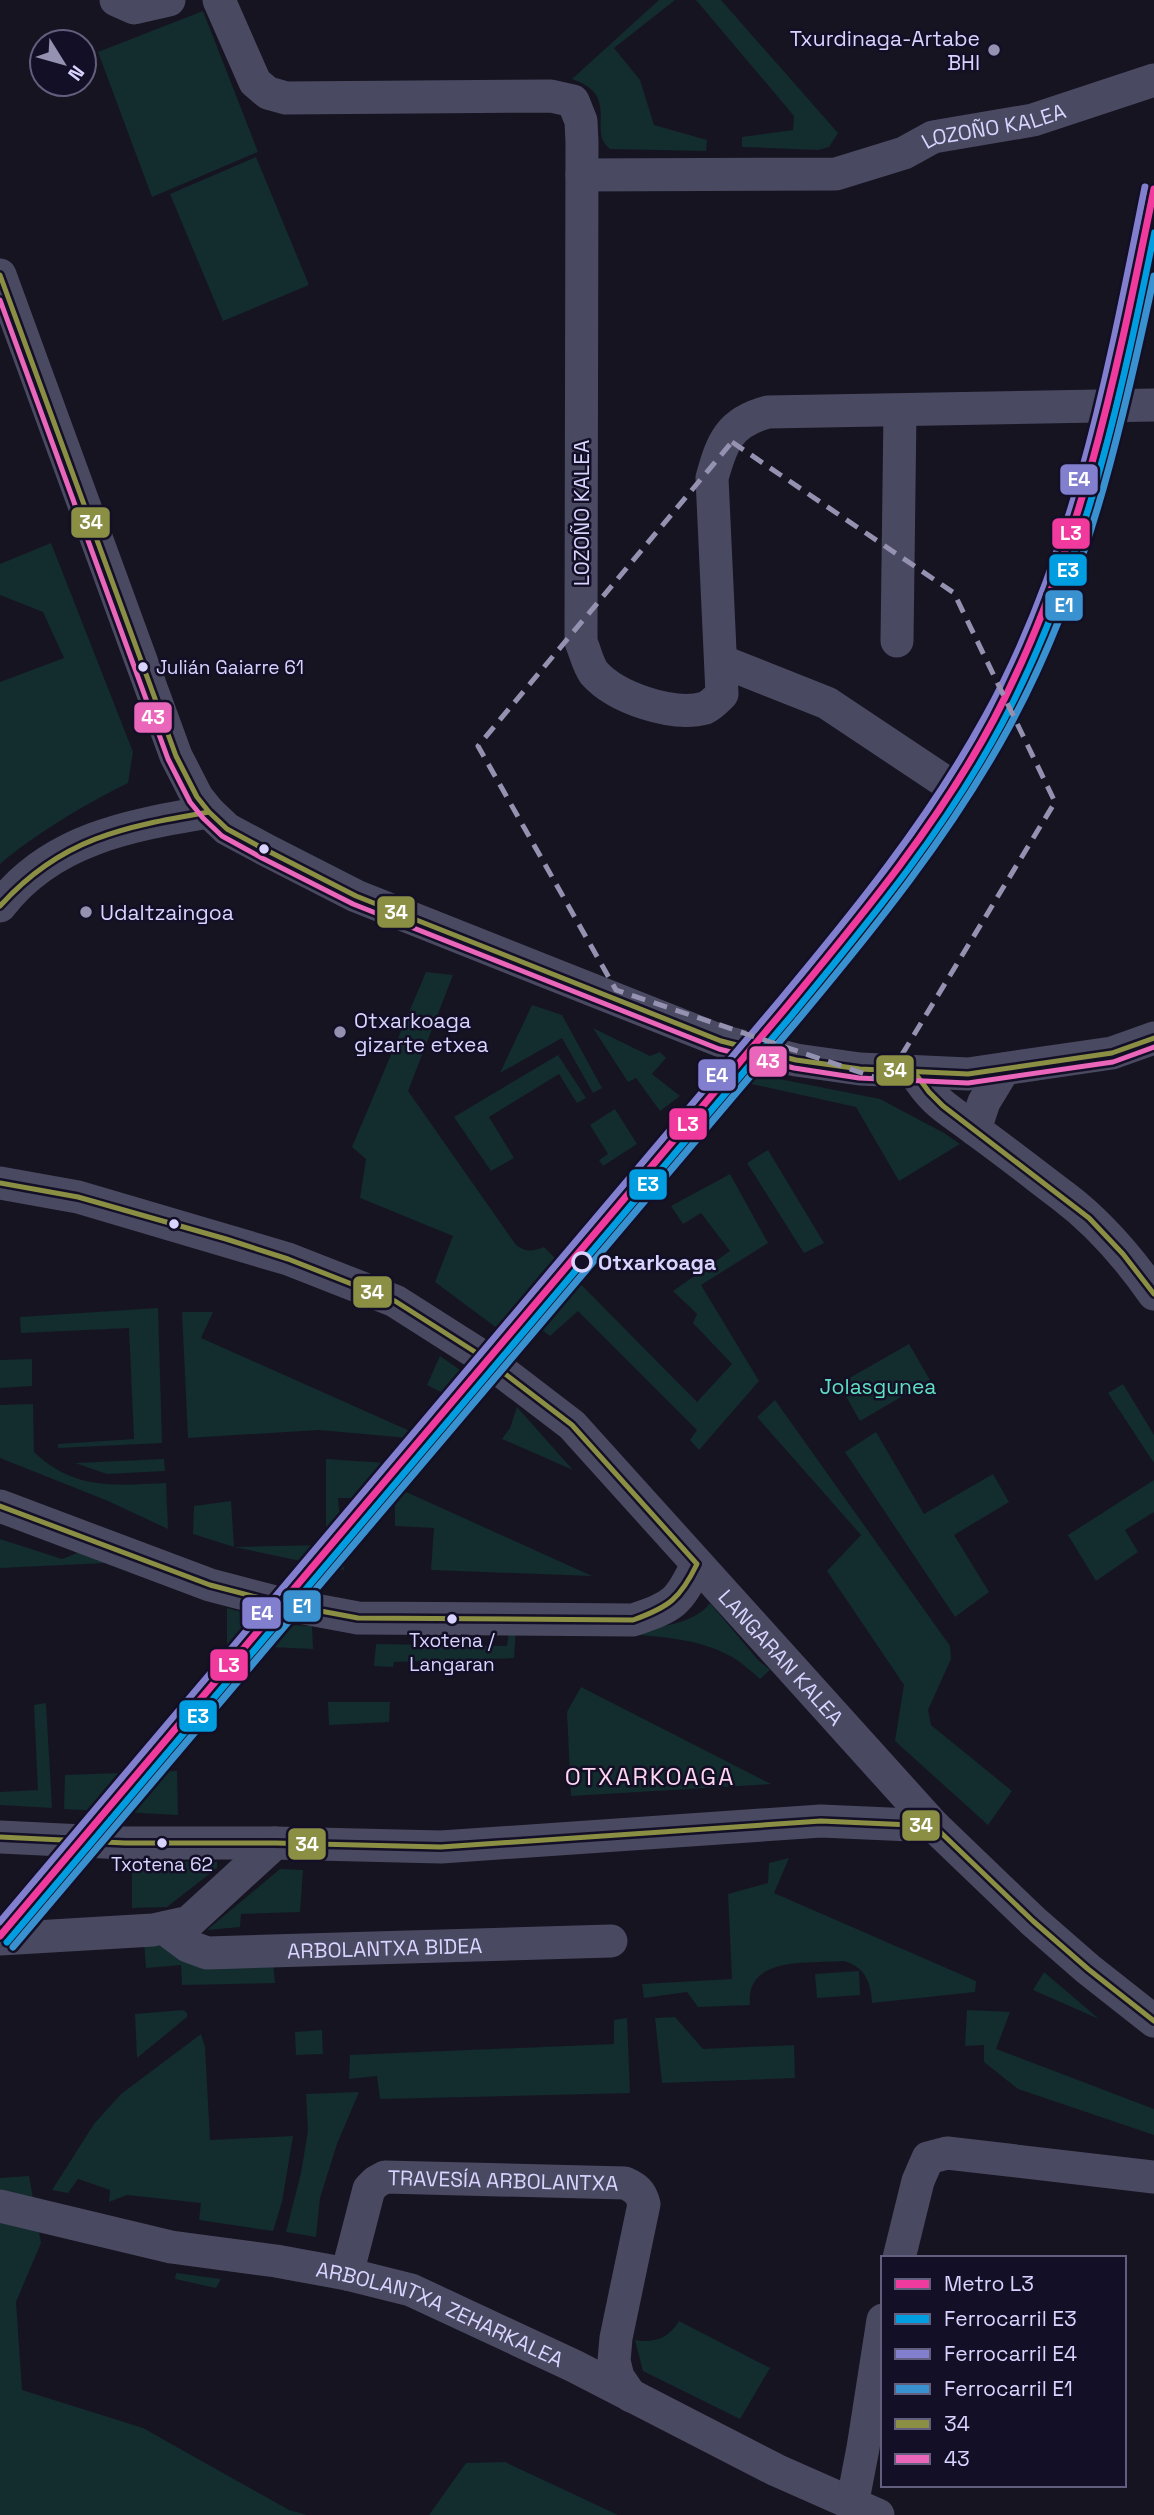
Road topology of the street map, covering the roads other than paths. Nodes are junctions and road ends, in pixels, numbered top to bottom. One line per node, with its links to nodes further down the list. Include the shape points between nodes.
1 (116, 0): 2 (street, via 134,8)
2 (169, 0)
3 (219, 0): 5 (street, LOZOÑO KALEA, via 255,82 268,93 286,98 551,96 573,101 581,121)
4 (1154, 80): 5 (street, LOZOÑO KALEA, via 1033,121 933,137 904,153 836,174)
5 (582, 175): 10 (street, LOZOÑO KALEA, via 582,642 592,671 612,688 640,702 687,711 708,707 722,694)
6 (0, 275): 12 (street, via 176,756)
7 (1154, 405): 8 (street, LOZOÑO KALEA)
8 (900, 411): 9 (street); 10 (street, LOZOÑO KALEA, via 768,412 748,417 720,447 712,478)
9 (897, 641)
10 (721, 661): 11 (street, via 827,703)
11 (957, 789)
12 (209, 812): 13 (street, via 116,830 67,849 16,885); 16 (street, via 227,829 356,896 721,1041 796,1060)
13 (0, 906)
14 (1154, 1038): 15 (street, via 1112,1053)
15 (1004, 1069): 16 (street); 17 (street, via 984,1102)
16 (915, 1073): 17 (street, via 928,1094)
17 (975, 1129): 19 (street, via 1103,1231)
18 (0, 1183): 21 (street, LANGARAN KALEA, via 79,1197 226,1240 395,1301 483,1357 572,1425)
19 (1154, 1294)
20 (0, 1506): 21 (street, via 210,1585 358,1618 633,1620 667,1608 685,1591)
21 (697, 1564): 22 (street, LANGARAN KALEA)
22 (934, 1826): 24 (street, via 821,1821 441,1847); 28 (street, LANGARAN KALEA, via 1042,1929)
23 (0, 1837): 24 (street)
24 (275, 1843): 25 (street, via 190,1922)
25 (164, 1928): 26 (street); 27 (street, ARBOLANTXA BIDEA, via 207,1953)
26 (0, 1939)
27 (611, 1941)
28 (1154, 2021)
29 (1154, 2177): 31 (street, via 947,2152 928,2158)
30 (0, 2206): 32 (street, ARBOLANTXA ZEHARKALEA, via 171,2246)
31 (899, 2256)
32 (347, 2273): 34 (street, ARBOLANTXA ZEHARKALEA, via 411,2290); 34 (street, TRAVESÍA ARBOLANTXA, via 369,2189 385,2177 625,2183 636,2188 644,2204 614,2361)
33 (881, 2333): 35 (street, ARBOLANTXA ZEHARKALEA, via 863,2448)
34 (631, 2396): 35 (street, ARBOLANTXA ZEHARKALEA)
35 (865, 2510)

